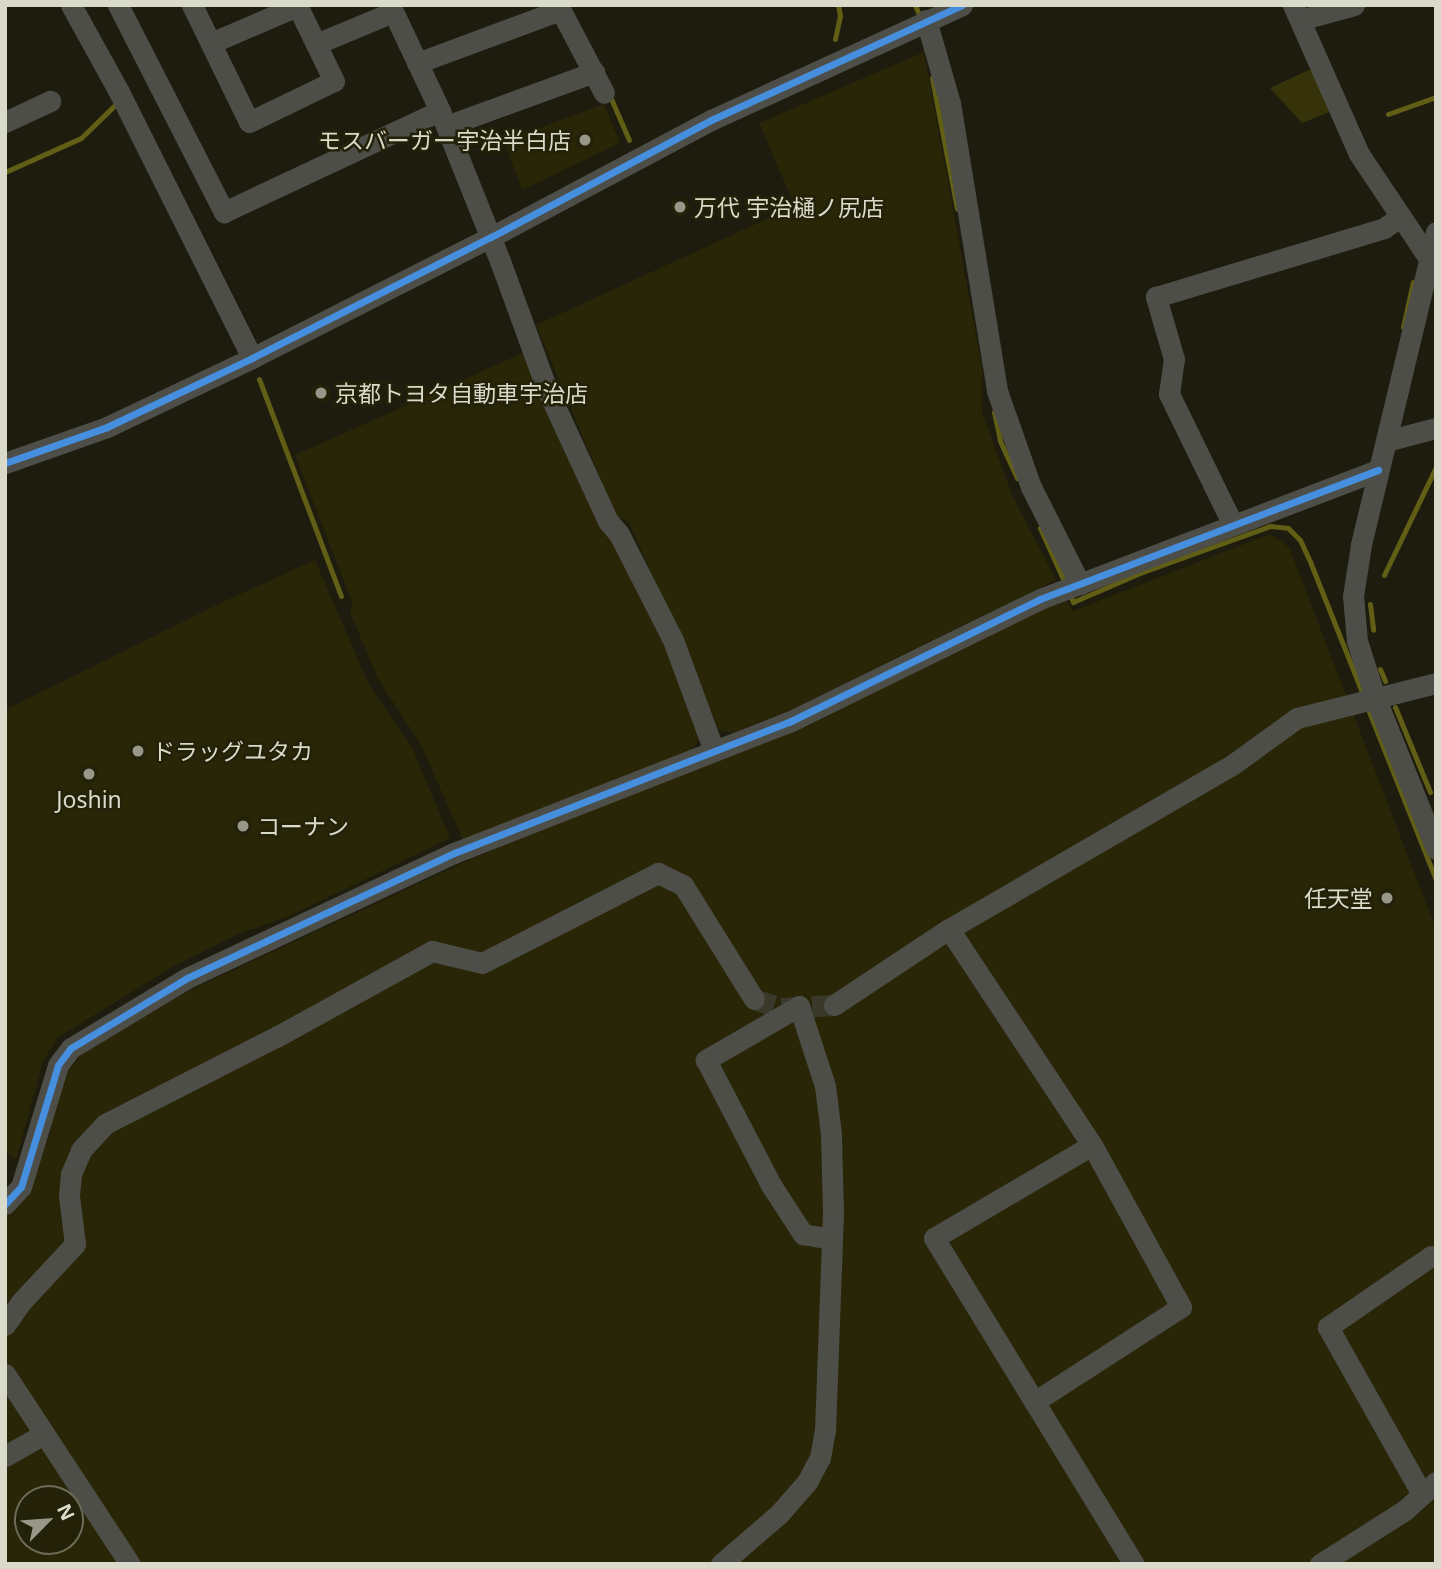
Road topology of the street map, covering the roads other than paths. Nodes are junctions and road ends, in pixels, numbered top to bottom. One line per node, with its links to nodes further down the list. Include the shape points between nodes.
1 (71, 5): 16 (street)
2 (118, 5): 14 (street)
3 (192, 5): 11 (street)
4 (962, 5): 10 (street)
5 (1354, 5): 9 (street)
6 (297, 6): 11 (street); 12 (street)
7 (392, 8): 12 (street); 13 (street)
8 (559, 8): 13 (street); 15 (street)
9 (1297, 13): 21 (street, via 1359,154)
10 (926, 20): 23 (street, via 711,120); 32 (street, via 950,103 997,391 1031,487)
11 (211, 43): 12 (street, via 249,122 334,82)
12 (316, 44)
13 (417, 63): 19 (street)
14 (151, 71): 16 (street); 19 (street, via 224,212)
15 (594, 72): 17 (street); 19 (street)
16 (119, 92): 26 (street)
17 (604, 93)
18 (50, 102): 20 (street)
19 (443, 119): 23 (street)
20 (5, 122)
21 (1400, 217): 24 (street); 31 (street, via 1384,228 1156,297 1174,359 1169,394)
22 (1436, 232): 24 (street)
23 (491, 237): 26 (street); 35 (street, via 546,387 608,521 673,640)
24 (1428, 257): 25 (street)
25 (1425, 320): 28 (street)
26 (253, 358): 29 (street, via 107,427)
27 (1436, 428): 28 (street)
28 (1386, 441): 30 (street)
29 (5, 463)
30 (1378, 470): 31 (street); 34 (street, via 1353,596 1357,640)
31 (1233, 525): 32 (street)
32 (1080, 584): 35 (street, via 1040,599 789,722)
33 (1436, 683): 34 (street)
34 (1376, 697): 36 (street); 38 (street, via 1297,718 1231,765)
35 (715, 751): 42 (street, via 454,853 187,978 71,1048 58,1065 22,1187)
36 (1428, 807): 37 (street)
37 (1436, 849)
38 (949, 929): 40 (street); 41 (street)
39 (754, 999): 45 (street, via 683,885 658,873 482,963 432,951 105,1124 80,1150 71,1174 75,1244)
40 (834, 1006)
41 (1092, 1145): 47 (street, via 1181,1307); 47 (street, via 934,1238)
42 (5, 1204)
43 (832, 1239): 43 (street, via 831,1135 825,1086 799,1006 706,1060 771,1185 803,1234); 52 (street, via 825,1431 820,1458 807,1482 779,1514)
44 (1431, 1256): 50 (street, via 1328,1327)
45 (5, 1325)
46 (5, 1374): 48 (street)
47 (1034, 1402): 53 (street)
48 (44, 1434): 49 (street); 51 (street)
49 (5, 1457)
50 (1429, 1488): 54 (street, via 1405,1510)
51 (130, 1564)
52 (721, 1564)
53 (1134, 1564)
54 (1320, 1564)

